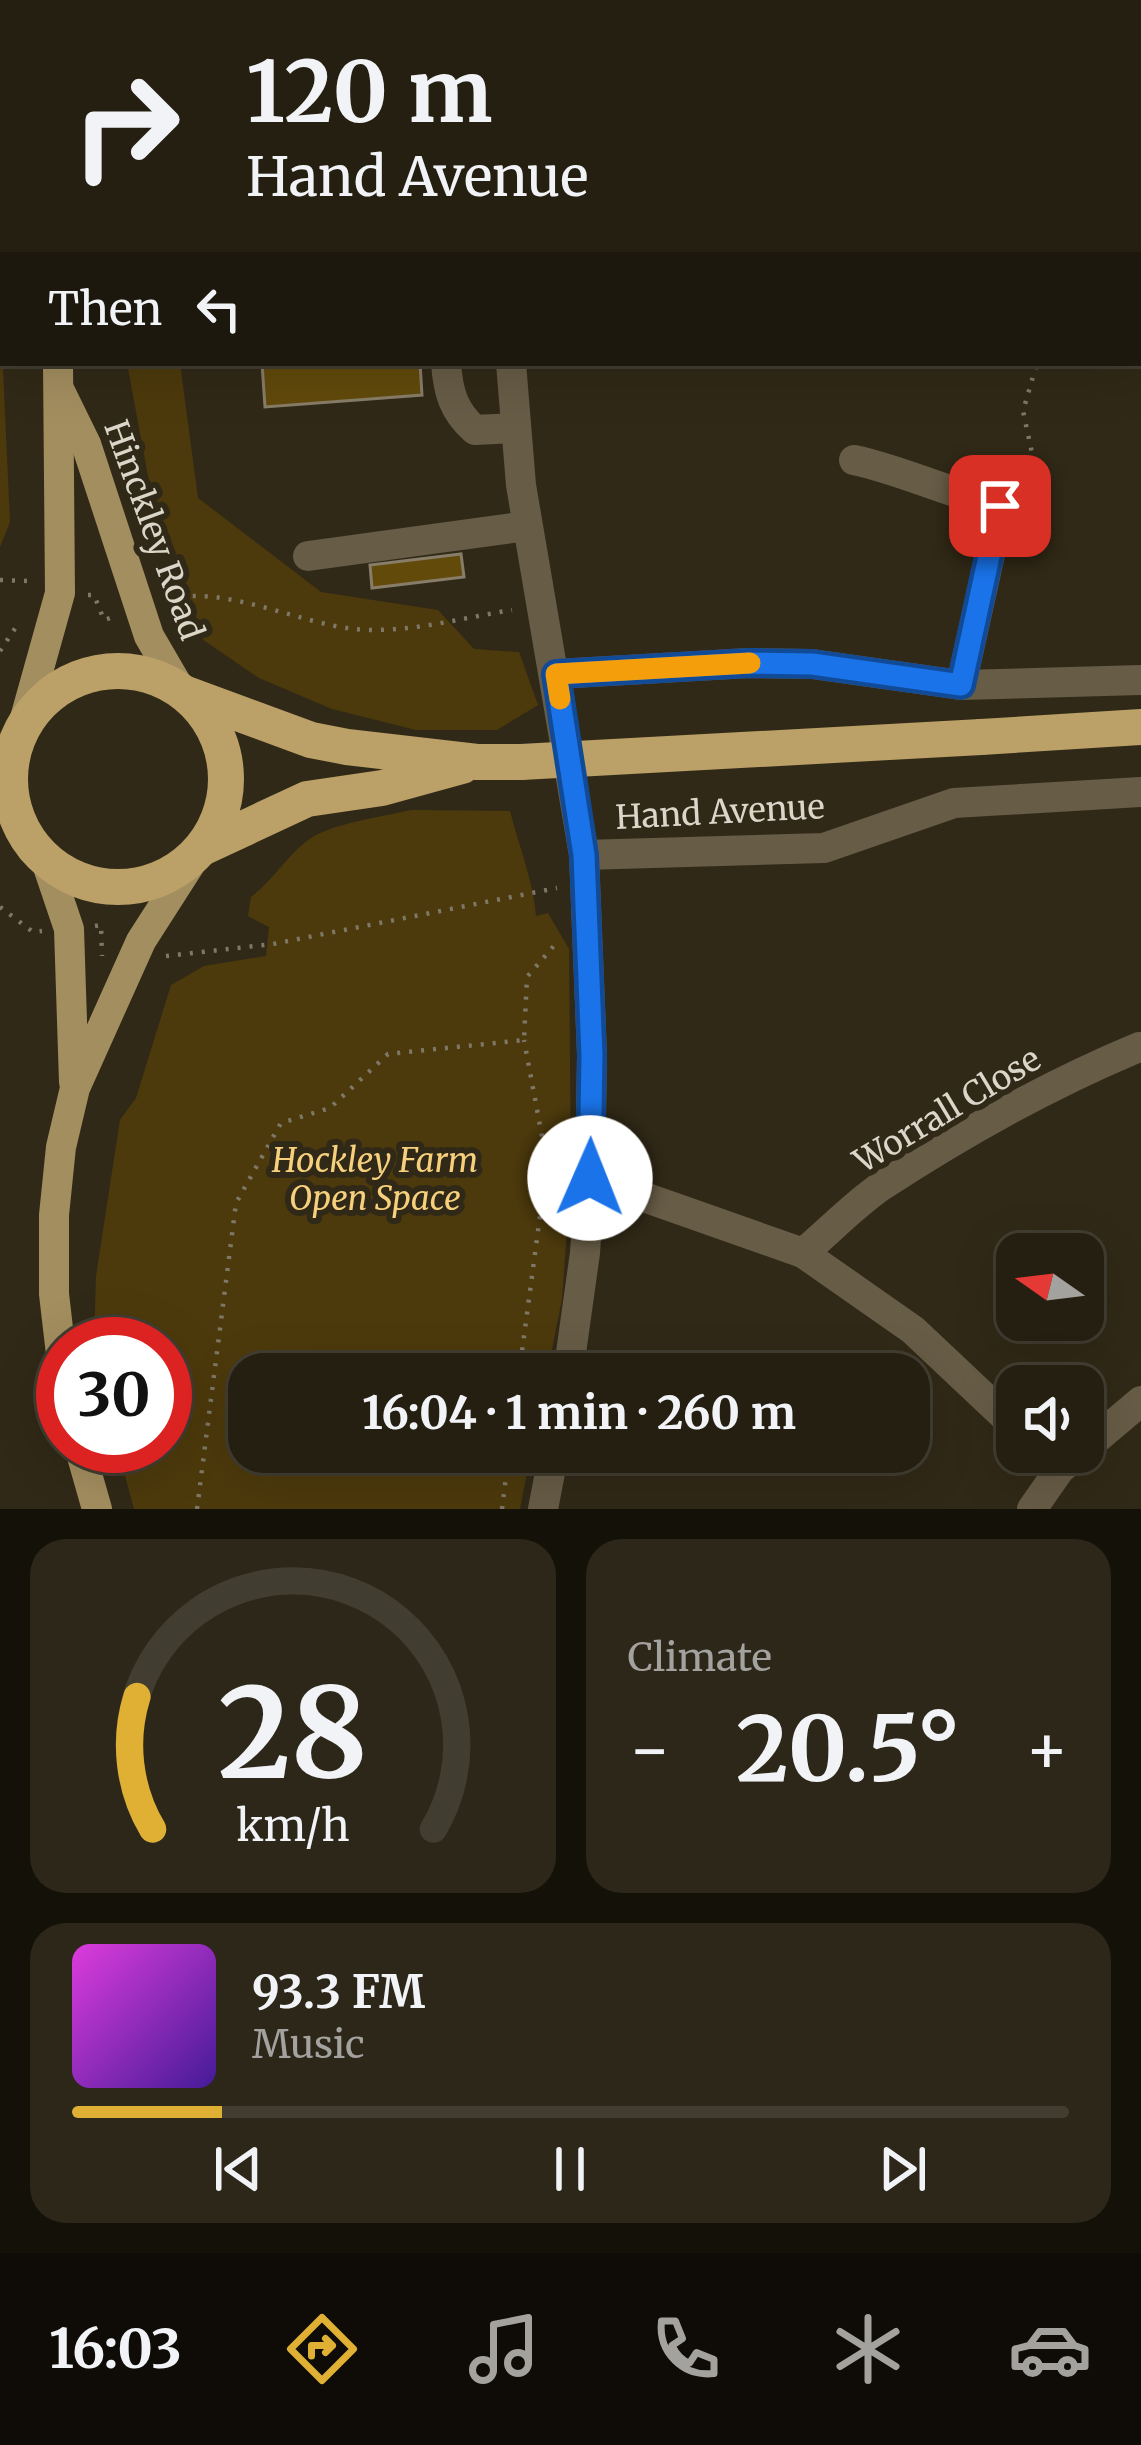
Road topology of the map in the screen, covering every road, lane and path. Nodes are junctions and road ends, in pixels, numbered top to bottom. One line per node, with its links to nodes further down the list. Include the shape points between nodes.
1 (446, 366): 5 (street, via 448,393 468,424)
2 (511, 366): 5 (street)
3 (1036, 366): 7 (path, via 1023,411 1032,453 1020,490)
4 (60, 378): 17 (main road, Hinckley Road, via 148,636); 19 (main road, Hinckley Road, via 60,593)
5 (516, 428): 8 (street)
6 (854, 460): 7 (street)
7 (1000, 506): 16 (street)
8 (527, 526): 9 (street); 12 (street)
9 (308, 556)
10 (0, 580): 11 (path)
11 (40, 581)
12 (539, 606): 13 (path, via 412,628 354,629 180,596 165,600); 14 (street)
13 (172, 616)
14 (556, 674): 16 (street, via 791,664); 24 (street)
15 (1141, 680): 16 (street)
16 (961, 685)
17 (182, 692): 19 (highway, via 154,677 93,674 52,694); 20 (highway, via 311,740); 23 (highway, via 215,731 223,754 224,803)
18 (1141, 727): 20 (highway, bridge)
19 (14, 734): 25 (highway, via 14,812)
20 (478, 762): 23 (highway, via 308,799)
21 (1141, 793): 24 (street, Hand Avenue, via 954,803 824,848)
22 (0, 838): 25 (highway)
23 (200, 850): 25 (highway, via 141,886 107,888); 31 (main road)
24 (584, 855): 29 (street)
25 (44, 860): 28 (main road)
26 (562, 886): 30 (path, via 273,944 161,957)
27 (0, 907): 28 (path, via 33,932)
28 (69, 929): 31 (path, via 101,926 103,957); 34 (main road)
29 (576, 933): 32 (path, via 527,976); 35 (street, via 592,1055)
30 (168, 943)
31 (128, 968): 34 (main road)
32 (524, 1040): 38 (path, via 547,1163); 48 (path, via 388,1054 330,1108 280,1123 236,1203)
33 (1139, 1047): 36 (street, Worrall Close, via 877,1189)
34 (74, 1088): 37 (main road, via 54,1215)
35 (590, 1178): 36 (street); 39 (street)
36 (803, 1253): 41 (street, via 913,1330)
37 (57, 1317)
38 (522, 1353)
39 (571, 1353)
40 (1141, 1401): 42 (street)
41 (996, 1408)
42 (1104, 1428)
43 (87, 1473): 47 (main road)
44 (506, 1473): 49 (path)
45 (550, 1473): 50 (street)
46 (1056, 1473): 51 (street)
47 (98, 1509)
48 (197, 1509)
49 (502, 1509)
50 (543, 1509)
51 (1032, 1509)

